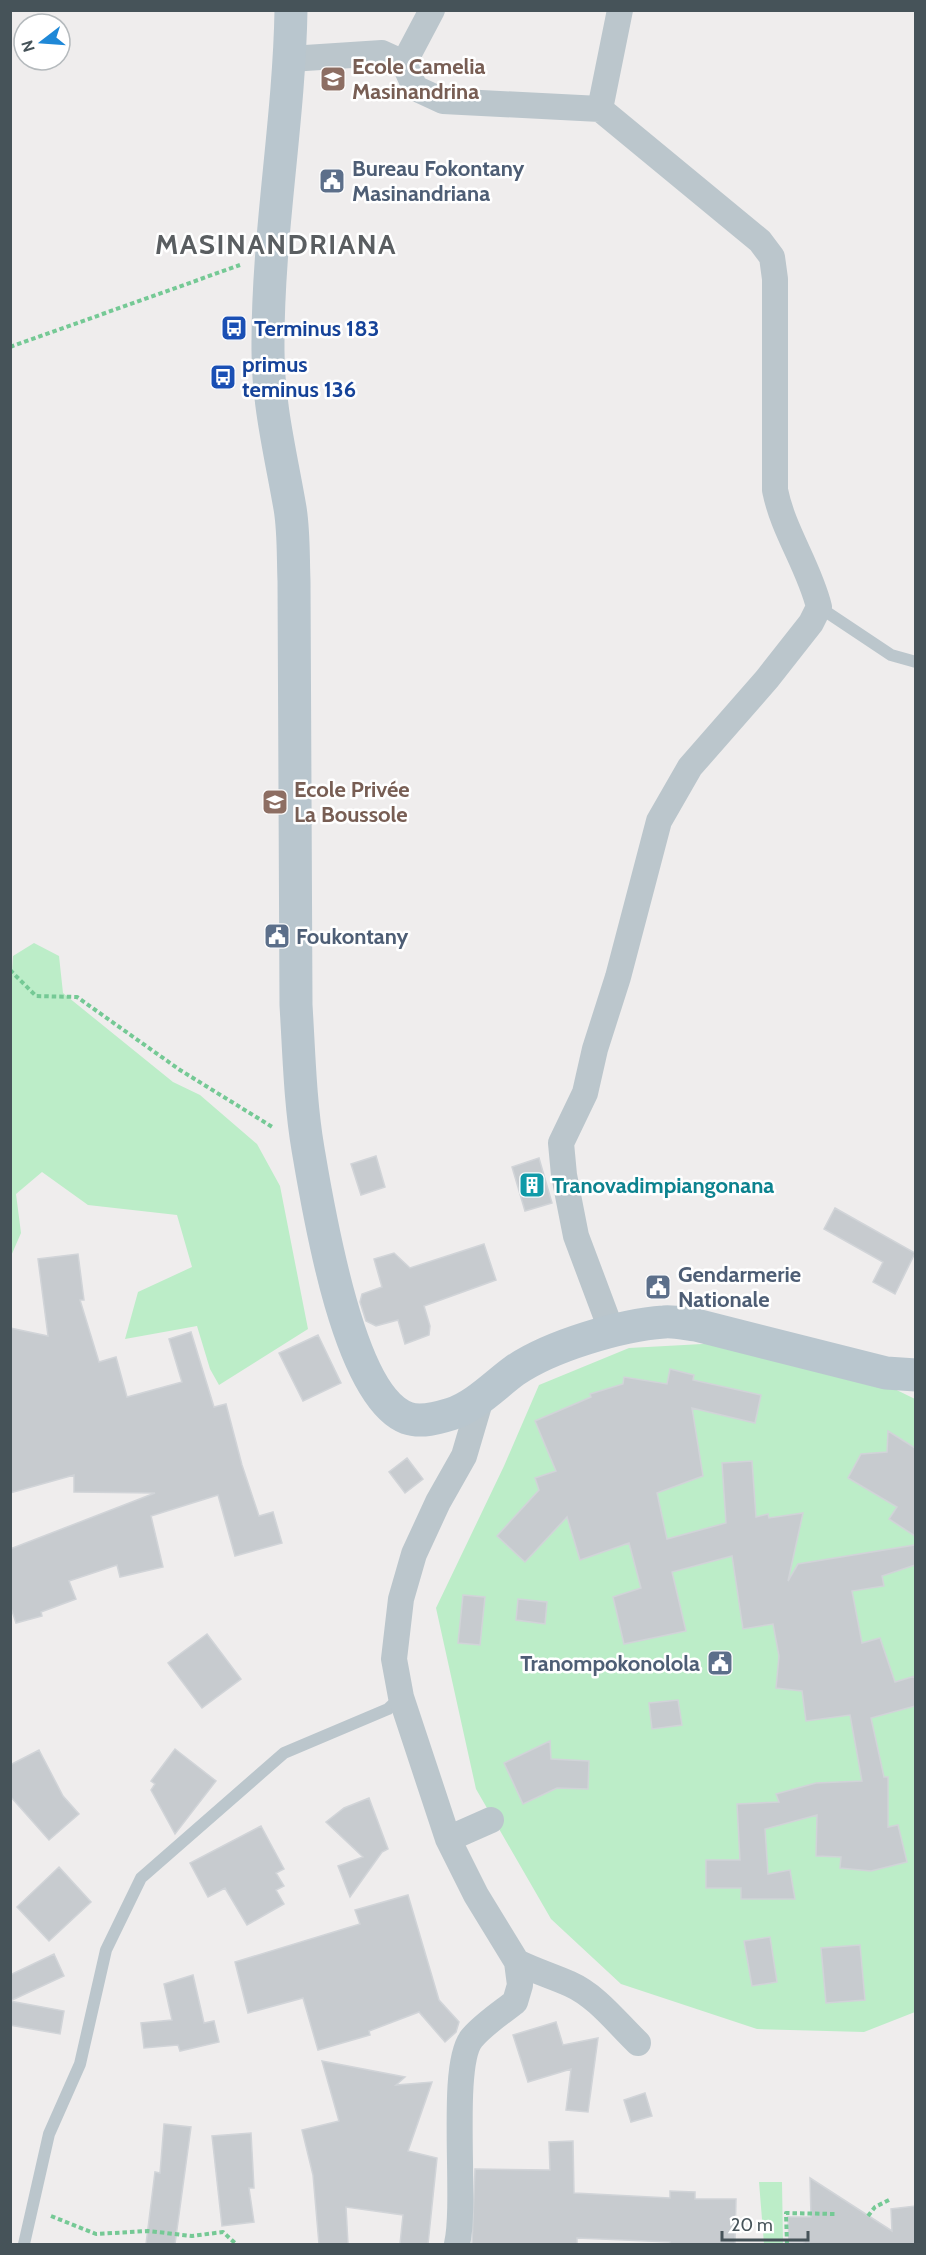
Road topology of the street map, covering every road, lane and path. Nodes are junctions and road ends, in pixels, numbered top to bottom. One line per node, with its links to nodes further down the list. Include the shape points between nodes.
1 (291, 10): 4 (street)
2 (432, 10): 5 (street)
3 (620, 10): 6 (street)
4 (290, 59): 5 (street, via 382,53); 7 (street)
5 (404, 63): 6 (street, via 415,88 443,101)
6 (600, 109): 9 (street, via 760,242 772,257 776,311 775,490 780,513)
7 (272, 254): 8 (path); 12 (street, via 268,354 278,450 290,511 294,581 296,1005)
8 (10, 347)
9 (819, 607): 10 (lane, via 891,655); 13 (street, via 767,679 690,767 659,821 585,1093 561,1143 576,1236)
10 (915, 662)
11 (10, 970): 12 (path, via 36,996 76,997 180,1070)
12 (308, 1148): 15 (street, via 352,1341 370,1383 390,1407 407,1418 426,1421 454,1414)
13 (612, 1332): 14 (street, via 665,1322 696,1325 886,1372); 15 (street, via 516,1369)
14 (915, 1375)
15 (482, 1395): 16 (street, via 464,1456 414,1554 400,1599 394,1659)
16 (401, 1697): 18 (street); 22 (lane, via 388,1709 285,1753 141,1878 106,1950 80,2064 49,2134)
17 (491, 1820): 18 (street)
18 (448, 1839): 19 (street)
19 (517, 1962): 20 (street, via 571,1984 594,2000); 27 (street, via 520,1985 515,2002 472,2038 462,2059)
20 (638, 2043)
21 (891, 2199): 24 (path, via 875,2207)
22 (32, 2209): 25 (lane); 26 (path, via 96,2234 148,2231 192,2236 223,2232)
23 (836, 2214): 28 (path, via 786,2213)
24 (868, 2216)
25 (24, 2244)
26 (236, 2244)
27 (457, 2244)
28 (787, 2244)

